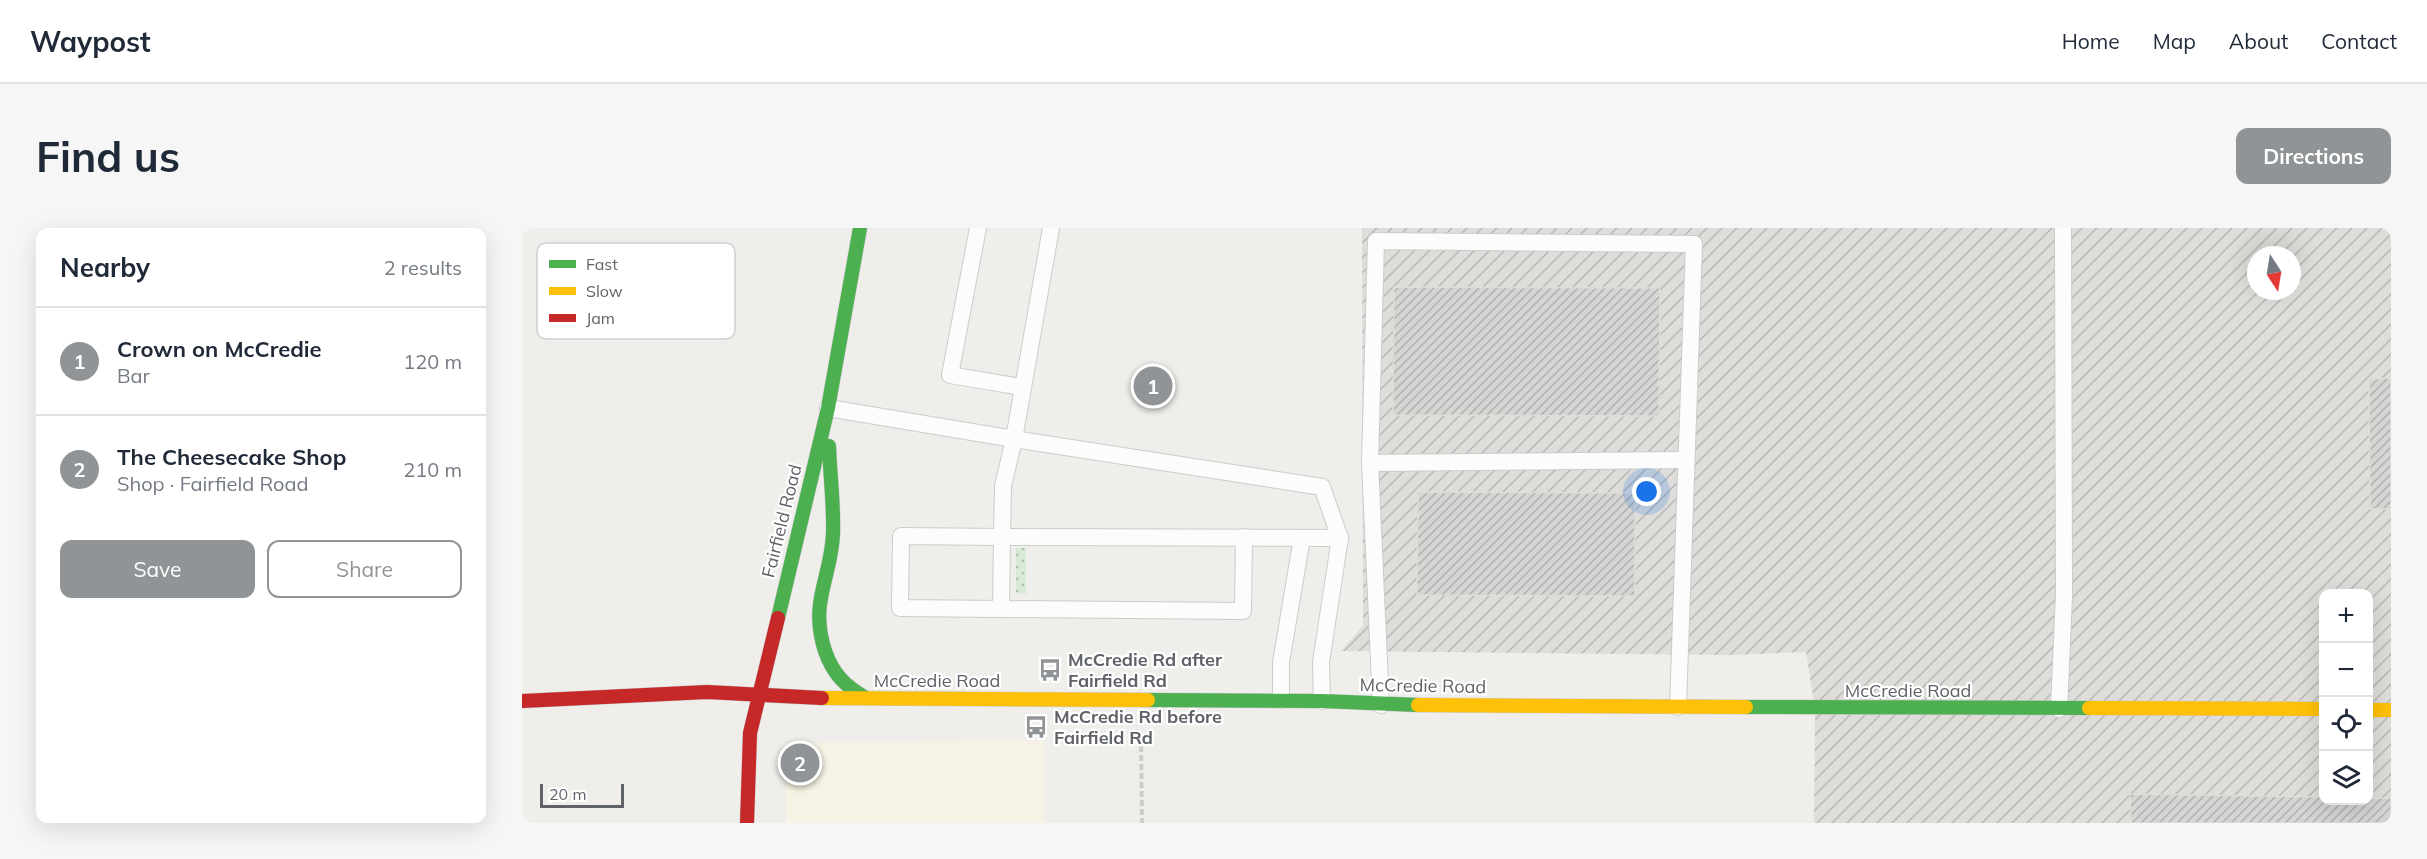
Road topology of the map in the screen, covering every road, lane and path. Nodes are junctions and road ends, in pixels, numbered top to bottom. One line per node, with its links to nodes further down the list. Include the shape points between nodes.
1 (860, 228): 6 (street, Fairfield Road)
2 (978, 228): 5 (lane, via 950,375)
3 (1051, 228): 5 (lane)
4 (2063, 228): 22 (lane, via 2064,595)
5 (1021, 387): 7 (lane)
6 (828, 408): 7 (lane); 15 (street, Fairfield Road); 16 (street, via 833,535 818,612 819,632 837,676)
7 (1014, 439): 10 (lane, via 1003,486); 13 (lane, via 1322,487)
8 (1686, 460): 9 (lane); 9 (lane, via 1694,244 1376,241); 21 (lane)
9 (1370, 463): 20 (lane)
10 (1002, 537): 11 (lane); 14 (lane); 14 (lane, via 901,536 900,608)
11 (1244, 537): 12 (lane); 14 (lane, via 1243,611)
12 (1302, 538): 13 (lane); 17 (lane, via 1281,662)
13 (1340, 538): 18 (lane, via 1321,662)
14 (1001, 609)
15 (758, 696): 16 (street, McCredie Road); 19 (street, McCredie Road, via 707,692); 27 (street, Fairfield Road, via 749,743)
16 (866, 698): 17 (street, McCredie Road)
17 (1281, 700): 18 (street, McCredie Road)
18 (1322, 700): 20 (street, McCredie Road)
19 (522, 701)
20 (1381, 705): 21 (street, McCredie Road)
21 (1678, 707): 22 (street, McCredie Road)
22 (2059, 709): 23 (street, McCredie Road)
23 (2319, 709)
24 (2373, 710): 25 (street)
25 (2391, 710)
26 (1141, 737): 28 (path)
27 (747, 823)
28 (1142, 823)

